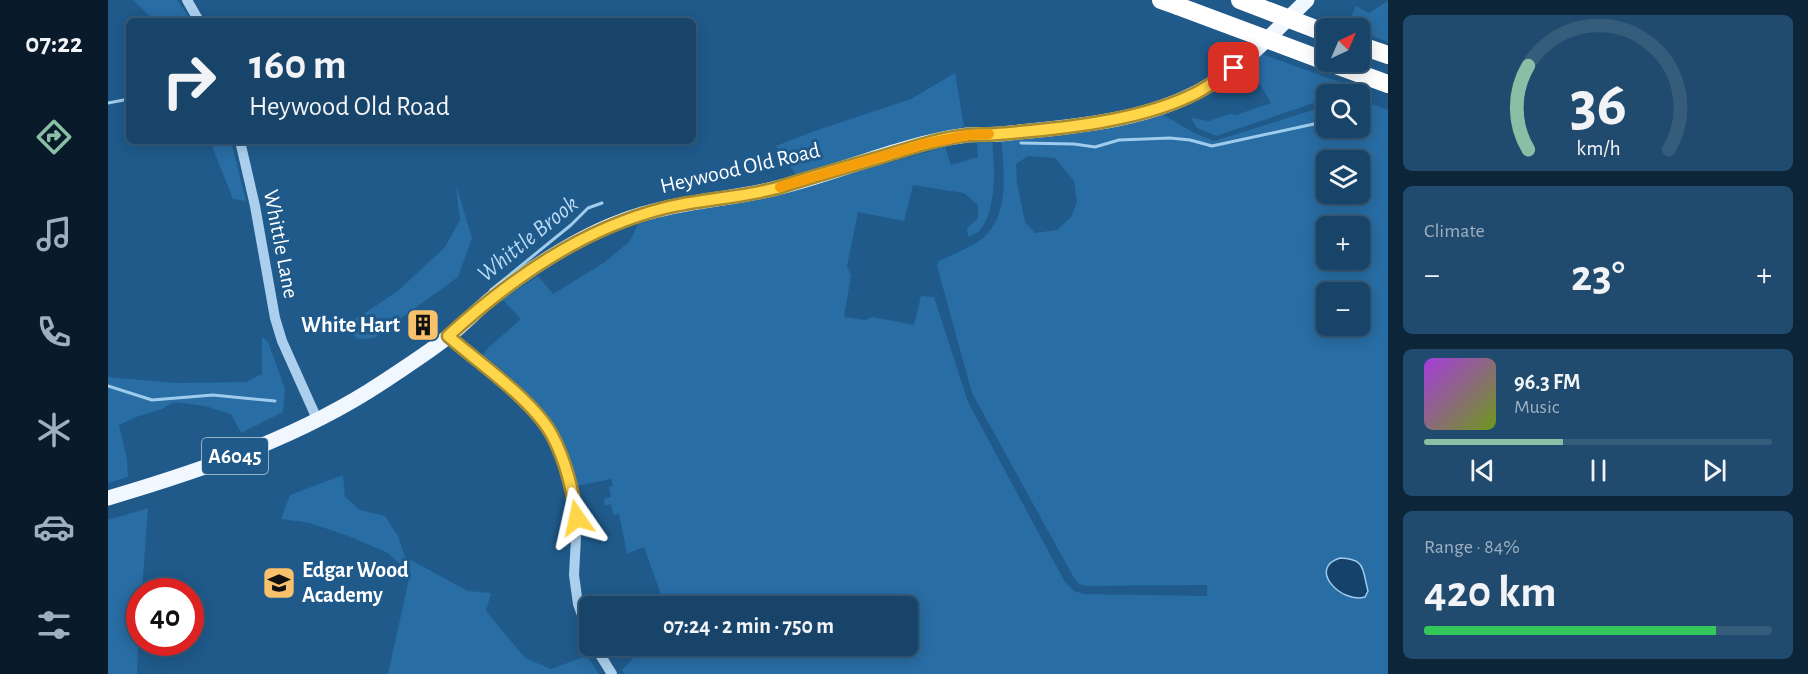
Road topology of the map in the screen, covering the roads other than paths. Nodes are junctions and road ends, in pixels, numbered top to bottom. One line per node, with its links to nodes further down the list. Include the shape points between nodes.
1 (187, 0): 5 (street)
2 (1240, 0): 6 (highway, bridge)
3 (1307, 0): 13 (main road, Heywood Old Road / A6045, via 1234,68 1178,101 1108,121 968,135 769,190 641,214 579,240 533,269)
4 (1169, 3): 9 (highway, bridge)
5 (197, 18)
6 (1316, 29)
7 (1370, 49): 8 (highway)
8 (1388, 56)
9 (1316, 58)
10 (1355, 72): 11 (highway)
11 (1388, 84)
12 (241, 144): 14 (street, Whittle Lane, via 275,318)
13 (448, 336): 14 (main road, Heywood Old Road / A6045, via 380,384); 16 (street, via 529,405 542,419 559,450 571,483 577,518 574,576)
14 (317, 419): 15 (main road, Heywood Old Road / A6045, via 225,461)
15 (108, 498)
16 (579, 607)
17 (601, 656): 18 (street)
18 (612, 674)

